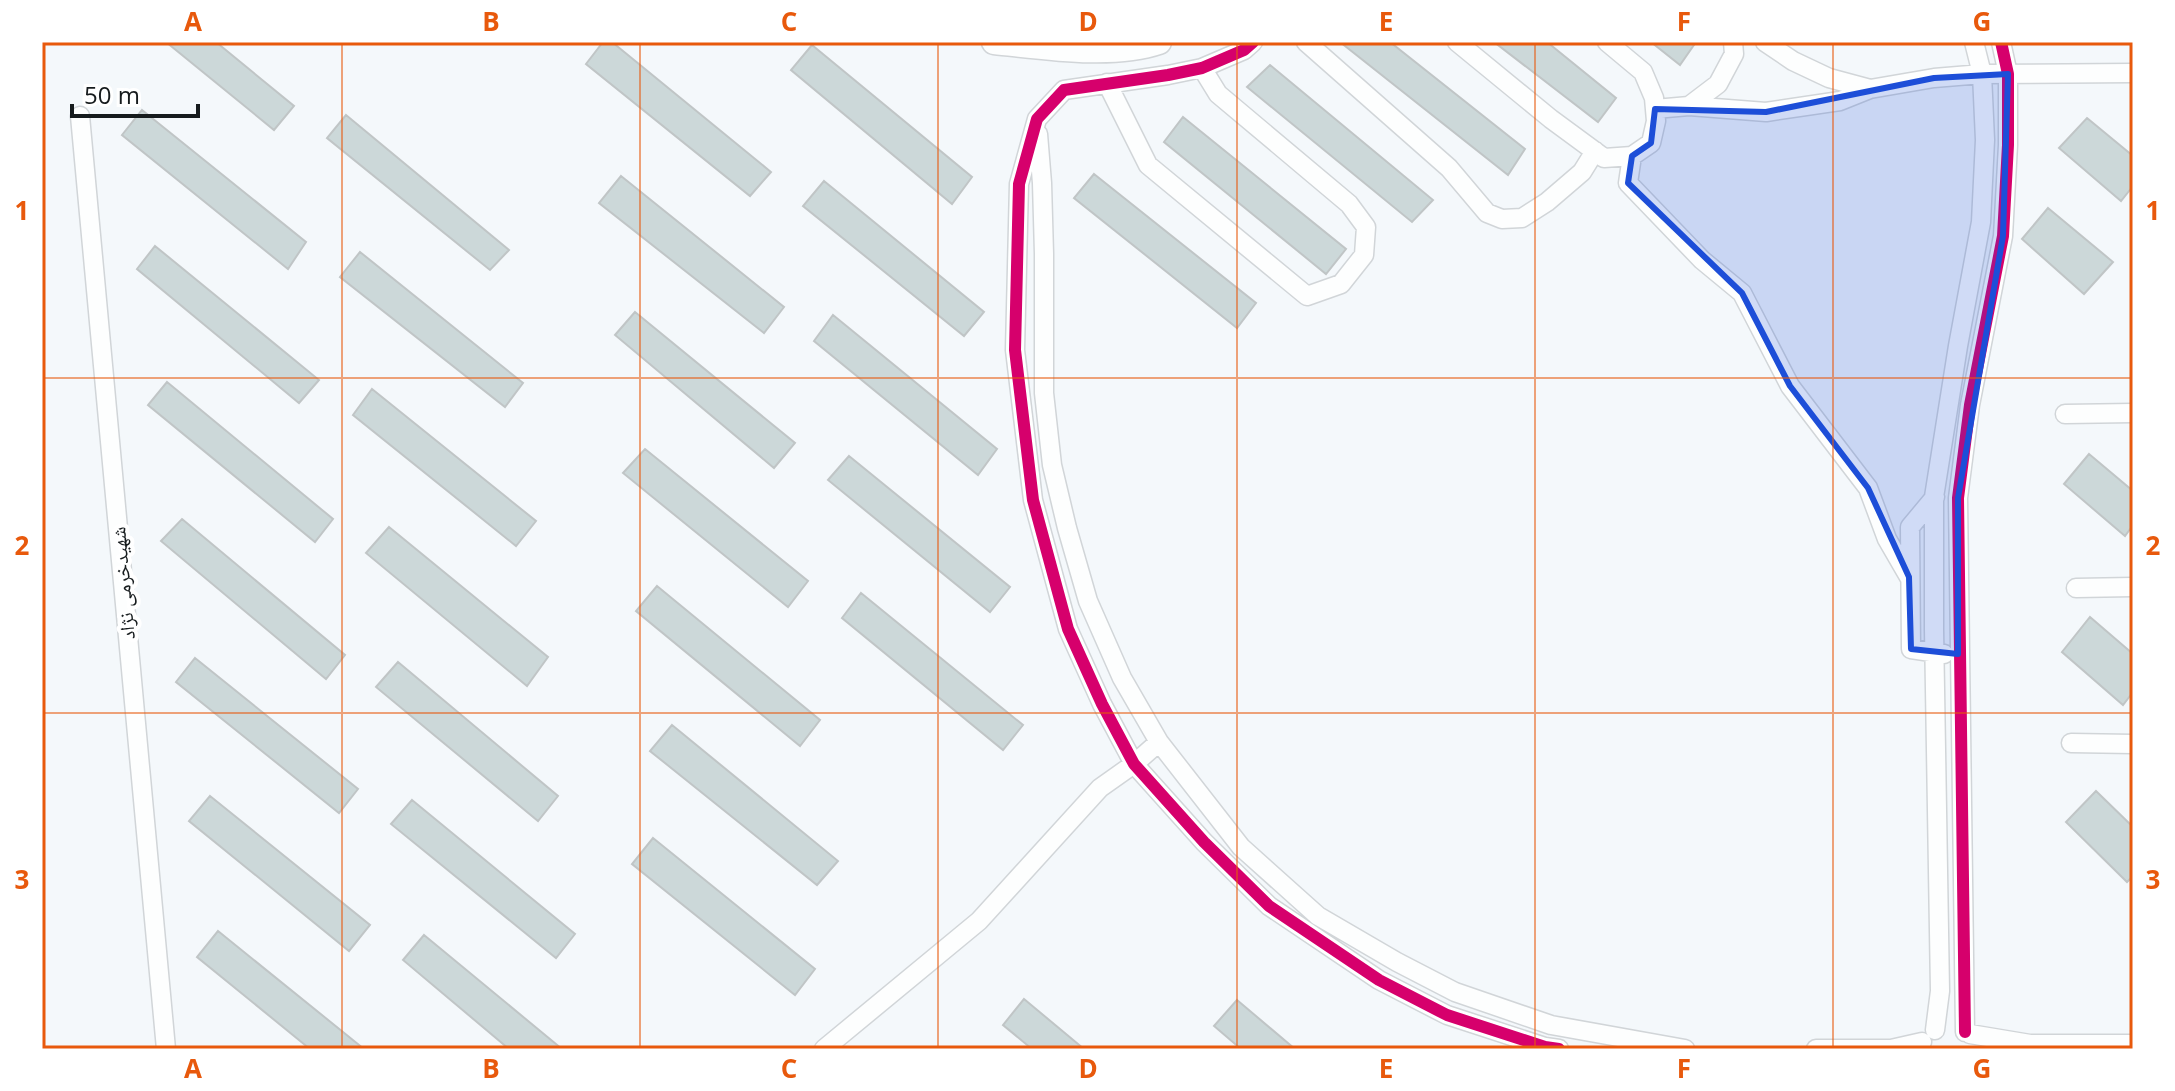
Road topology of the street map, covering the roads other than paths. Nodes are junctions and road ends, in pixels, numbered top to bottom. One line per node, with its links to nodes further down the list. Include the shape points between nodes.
1 (994, 42): 11 (street)
2 (1159, 42): 11 (street, via 1130,49)
3 (1253, 42): 12 (street)
4 (1306, 42): 22 (street, via 1449,168 1487,213 1502,219 1522,218 1547,202 1582,172)
5 (1457, 42): 22 (street)
6 (1607, 42): 19 (street, via 1643,72)
7 (1733, 42): 18 (street, via 1734,54 1718,84)
8 (1765, 42): 17 (street, via 1829,78)
9 (1974, 42): 14 (street)
10 (2001, 42): 15 (street)
11 (1062, 46)
12 (1202, 68): 16 (street); 16 (street, via 1218,94 1349,204 1366,227 1364,255 1341,284 1307,296 1148,165)
13 (2133, 73): 15 (street)
14 (1982, 74): 15 (street); 17 (street); 26 (street, via 1981,222)
15 (2008, 74): 27 (street, via 2003,236)
16 (1107, 83): 21 (street, via 1064,90)
17 (1870, 89): 18 (street, via 1840,101 1766,112)
18 (1689, 106): 19 (street)
19 (1655, 109): 23 (street, via 1651,143)
20 (80, 116): 42 (street, شهیدخرمی نژاد)
21 (1037, 119): 33 (street, via 1044,393 1052,465 1088,601 1122,678); 36 (street, via 1019,184 1015,350 1033,500 1068,629)
22 (1595, 151): 23 (street, via 1604,158)
23 (1632, 156): 28 (street, via 1628,183 1702,260 1742,293 1790,386 1868,488 1887,539)
24 (2133, 413): 25 (street)
25 (2065, 414)
26 (1934, 497): 27 (street); 28 (street, via 1910,527); 31 (street)
27 (1958, 498): 32 (street)
28 (1909, 577): 31 (street, via 1911,649)
29 (2133, 587): 30 (street)
30 (2076, 588)
31 (1934, 654): 32 (street); 40 (street, via 1940,991)
32 (1958, 654): 39 (street)
33 (1159, 742): 36 (street); 37 (street, via 1241,847 1318,916)
34 (2071, 743): 35 (street)
35 (2133, 744)
36 (1134, 764): 38 (street, via 1269,906 1379,980); 43 (street, via 1100,788 979,921)
37 (1455, 992): 38 (street); 45 (street, via 1551,1025)
38 (1447, 1015): 44 (street)
39 (1971, 1038): 40 (street, via 1953,1027); 41 (street)
40 (1925, 1040): 46 (street, via 1891,1049)
41 (2133, 1044)
42 (166, 1049)
43 (824, 1049)
44 (1559, 1049)
45 (1685, 1049)
46 (1816, 1049)

